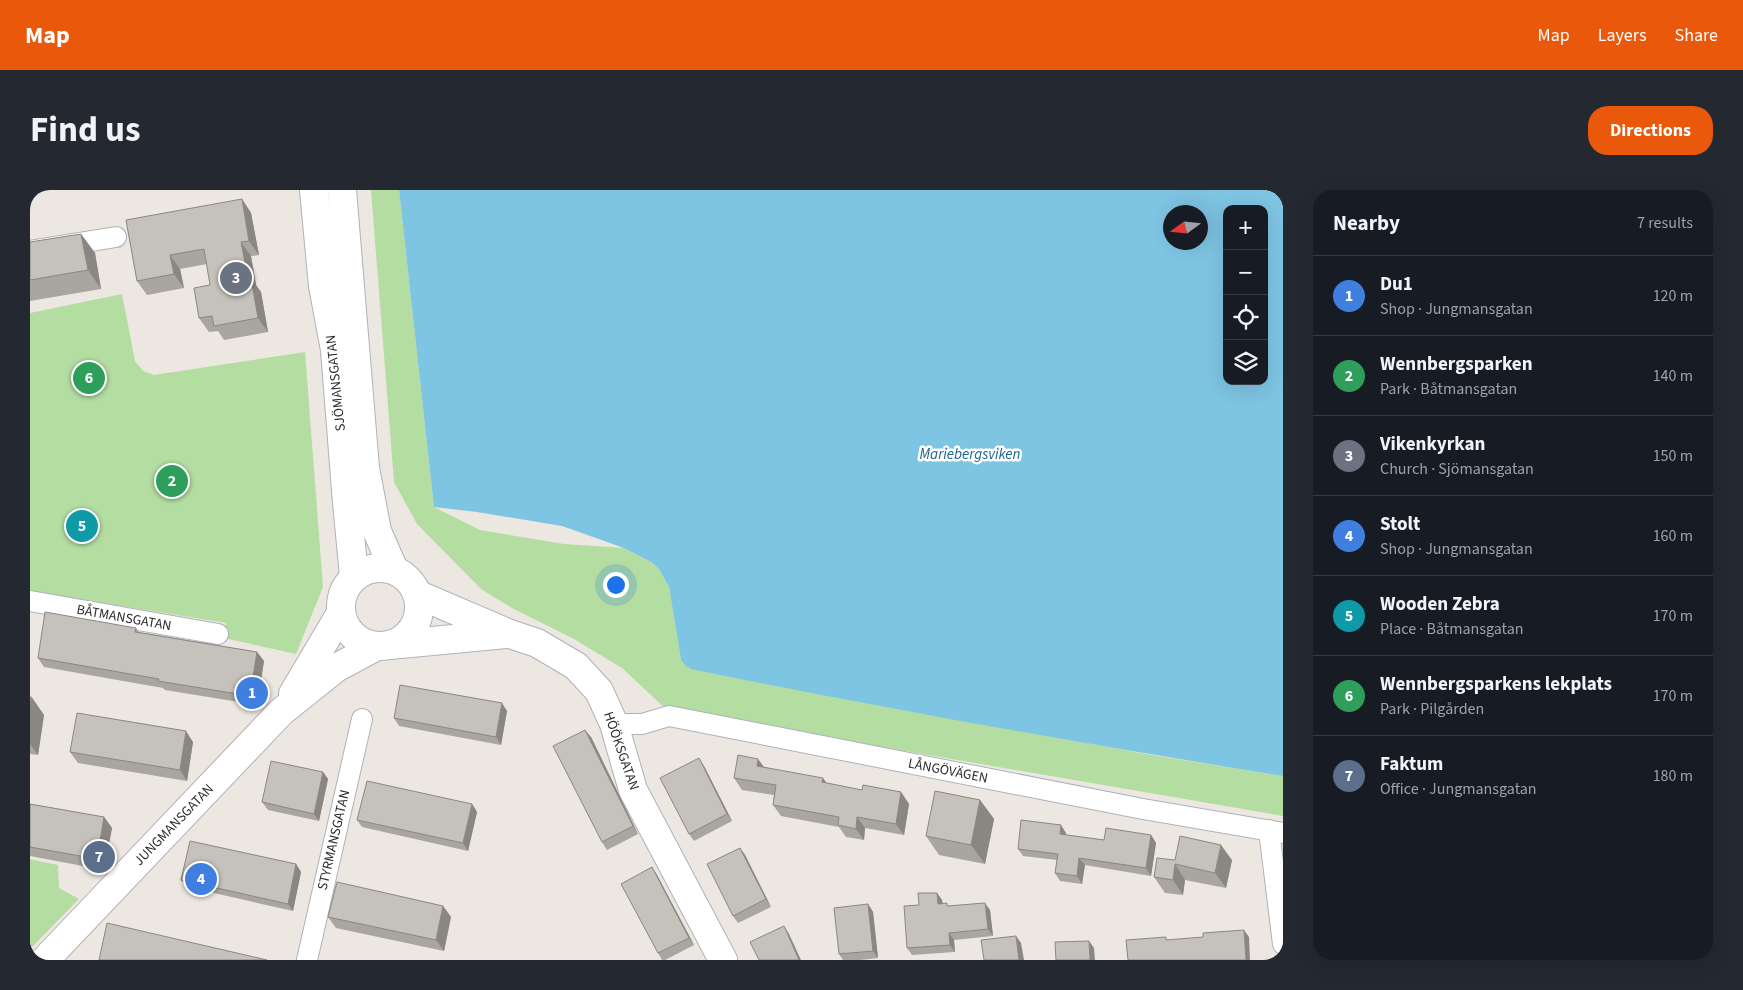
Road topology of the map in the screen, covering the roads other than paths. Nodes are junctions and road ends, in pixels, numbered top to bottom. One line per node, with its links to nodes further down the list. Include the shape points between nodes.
1 (314, 190): 6 (street, SJÖMANSGATAN, via 323,286 335,350)
2 (342, 190): 5 (street, SJÖMANSGATAN, via 365,468 377,531)
3 (116, 236): 4 (street)
4 (30, 251)
5 (394, 570): 6 (street, via 373,568); 7 (street, via 410,581)
6 (354, 576): 9 (street, via 345,587)
7 (419, 595): 11 (street, HÖÖKSGATAN); 12 (street, via 419,612 408,634)
8 (30, 601): 10 (street, BÅTMANSGATAN)
9 (341, 613): 12 (street, via 344,623 357,639); 13 (street, JUNGMANSGATAN)
10 (218, 634)
11 (510, 634): 12 (street, HÖÖKSGATAN); 15 (street, HÖÖKSGATAN, via 537,643 576,666 600,691)
12 (383, 646): 13 (street, JUNGMANSGATAN, via 336,668)
13 (282, 712): 18 (street, JUNGMANSGATAN)
14 (362, 719): 19 (street, STYRMANSGATAN)
15 (614, 724): 16 (street, LÅNGÖVÄGEN, via 642,724 669,716 1143,809); 20 (street, HÖÖKSGATAN, via 633,790)
16 (1276, 831): 17 (street)
17 (1283, 944)
18 (45, 960)
19 (306, 960)
20 (723, 960)

